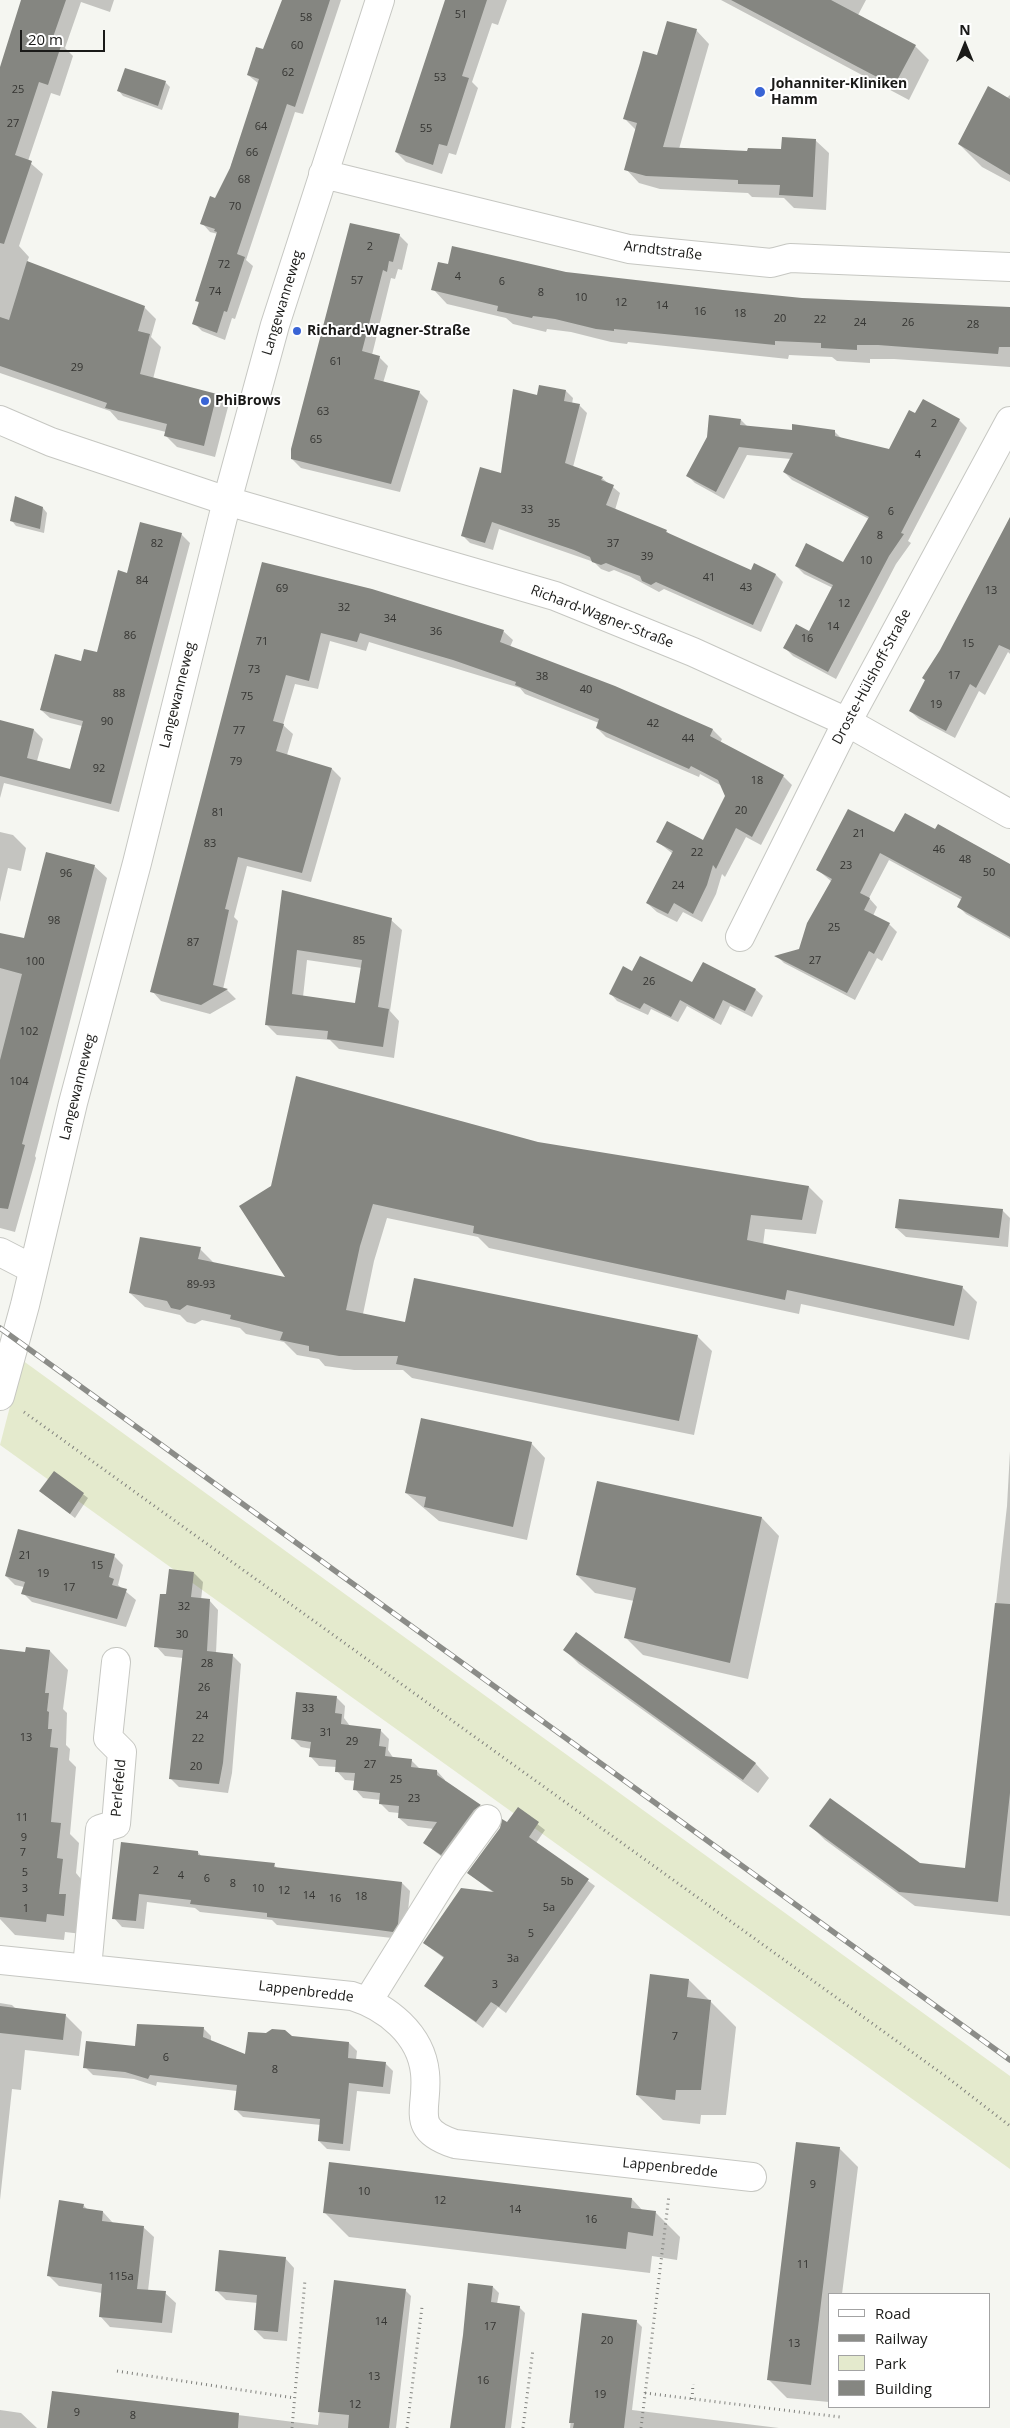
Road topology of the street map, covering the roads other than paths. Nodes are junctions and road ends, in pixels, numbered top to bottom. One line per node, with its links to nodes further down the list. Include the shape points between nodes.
1 (380, 0): 2 (street, Langewanneweg)
2 (323, 174): 3 (street, Arndtstraße, via 629,249 771,263 799,258); 6 (street, Langewanneweg, via 275,325)
3 (1010, 267)
4 (0, 420): 6 (street, Richard-Wagner-Straße, via 51,442)
5 (1010, 421): 7 (street, Droste-Hülshoff-Straße)
6 (227, 502): 7 (street, Richard-Wagner-Straße, via 555,596 692,652); 11 (street, Langewanneweg)
7 (847, 722): 8 (street, Richard-Wagner-Straße); 9 (street, Droste-Hülshoff-Straße)
8 (1010, 814)
9 (740, 937)
10 (0, 1252): 11 (street)
11 (33, 1269): 12 (street, Langewanneweg)
12 (11, 1403)
13 (116, 1662): 16 (street, Perlefeld, via 108,1738 122,1752 116,1824 100,1829)
14 (487, 1819): 17 (street, via 449,1871)
15 (0, 1960): 16 (street, Lappenbredde)
16 (87, 1968): 17 (street, Lappenbredde, via 352,1996)
17 (368, 2001): 18 (street, Lappenbredde, via 400,2022 421,2056 425,2074 422,2118 428,2130 440,2140)
18 (752, 2177)

